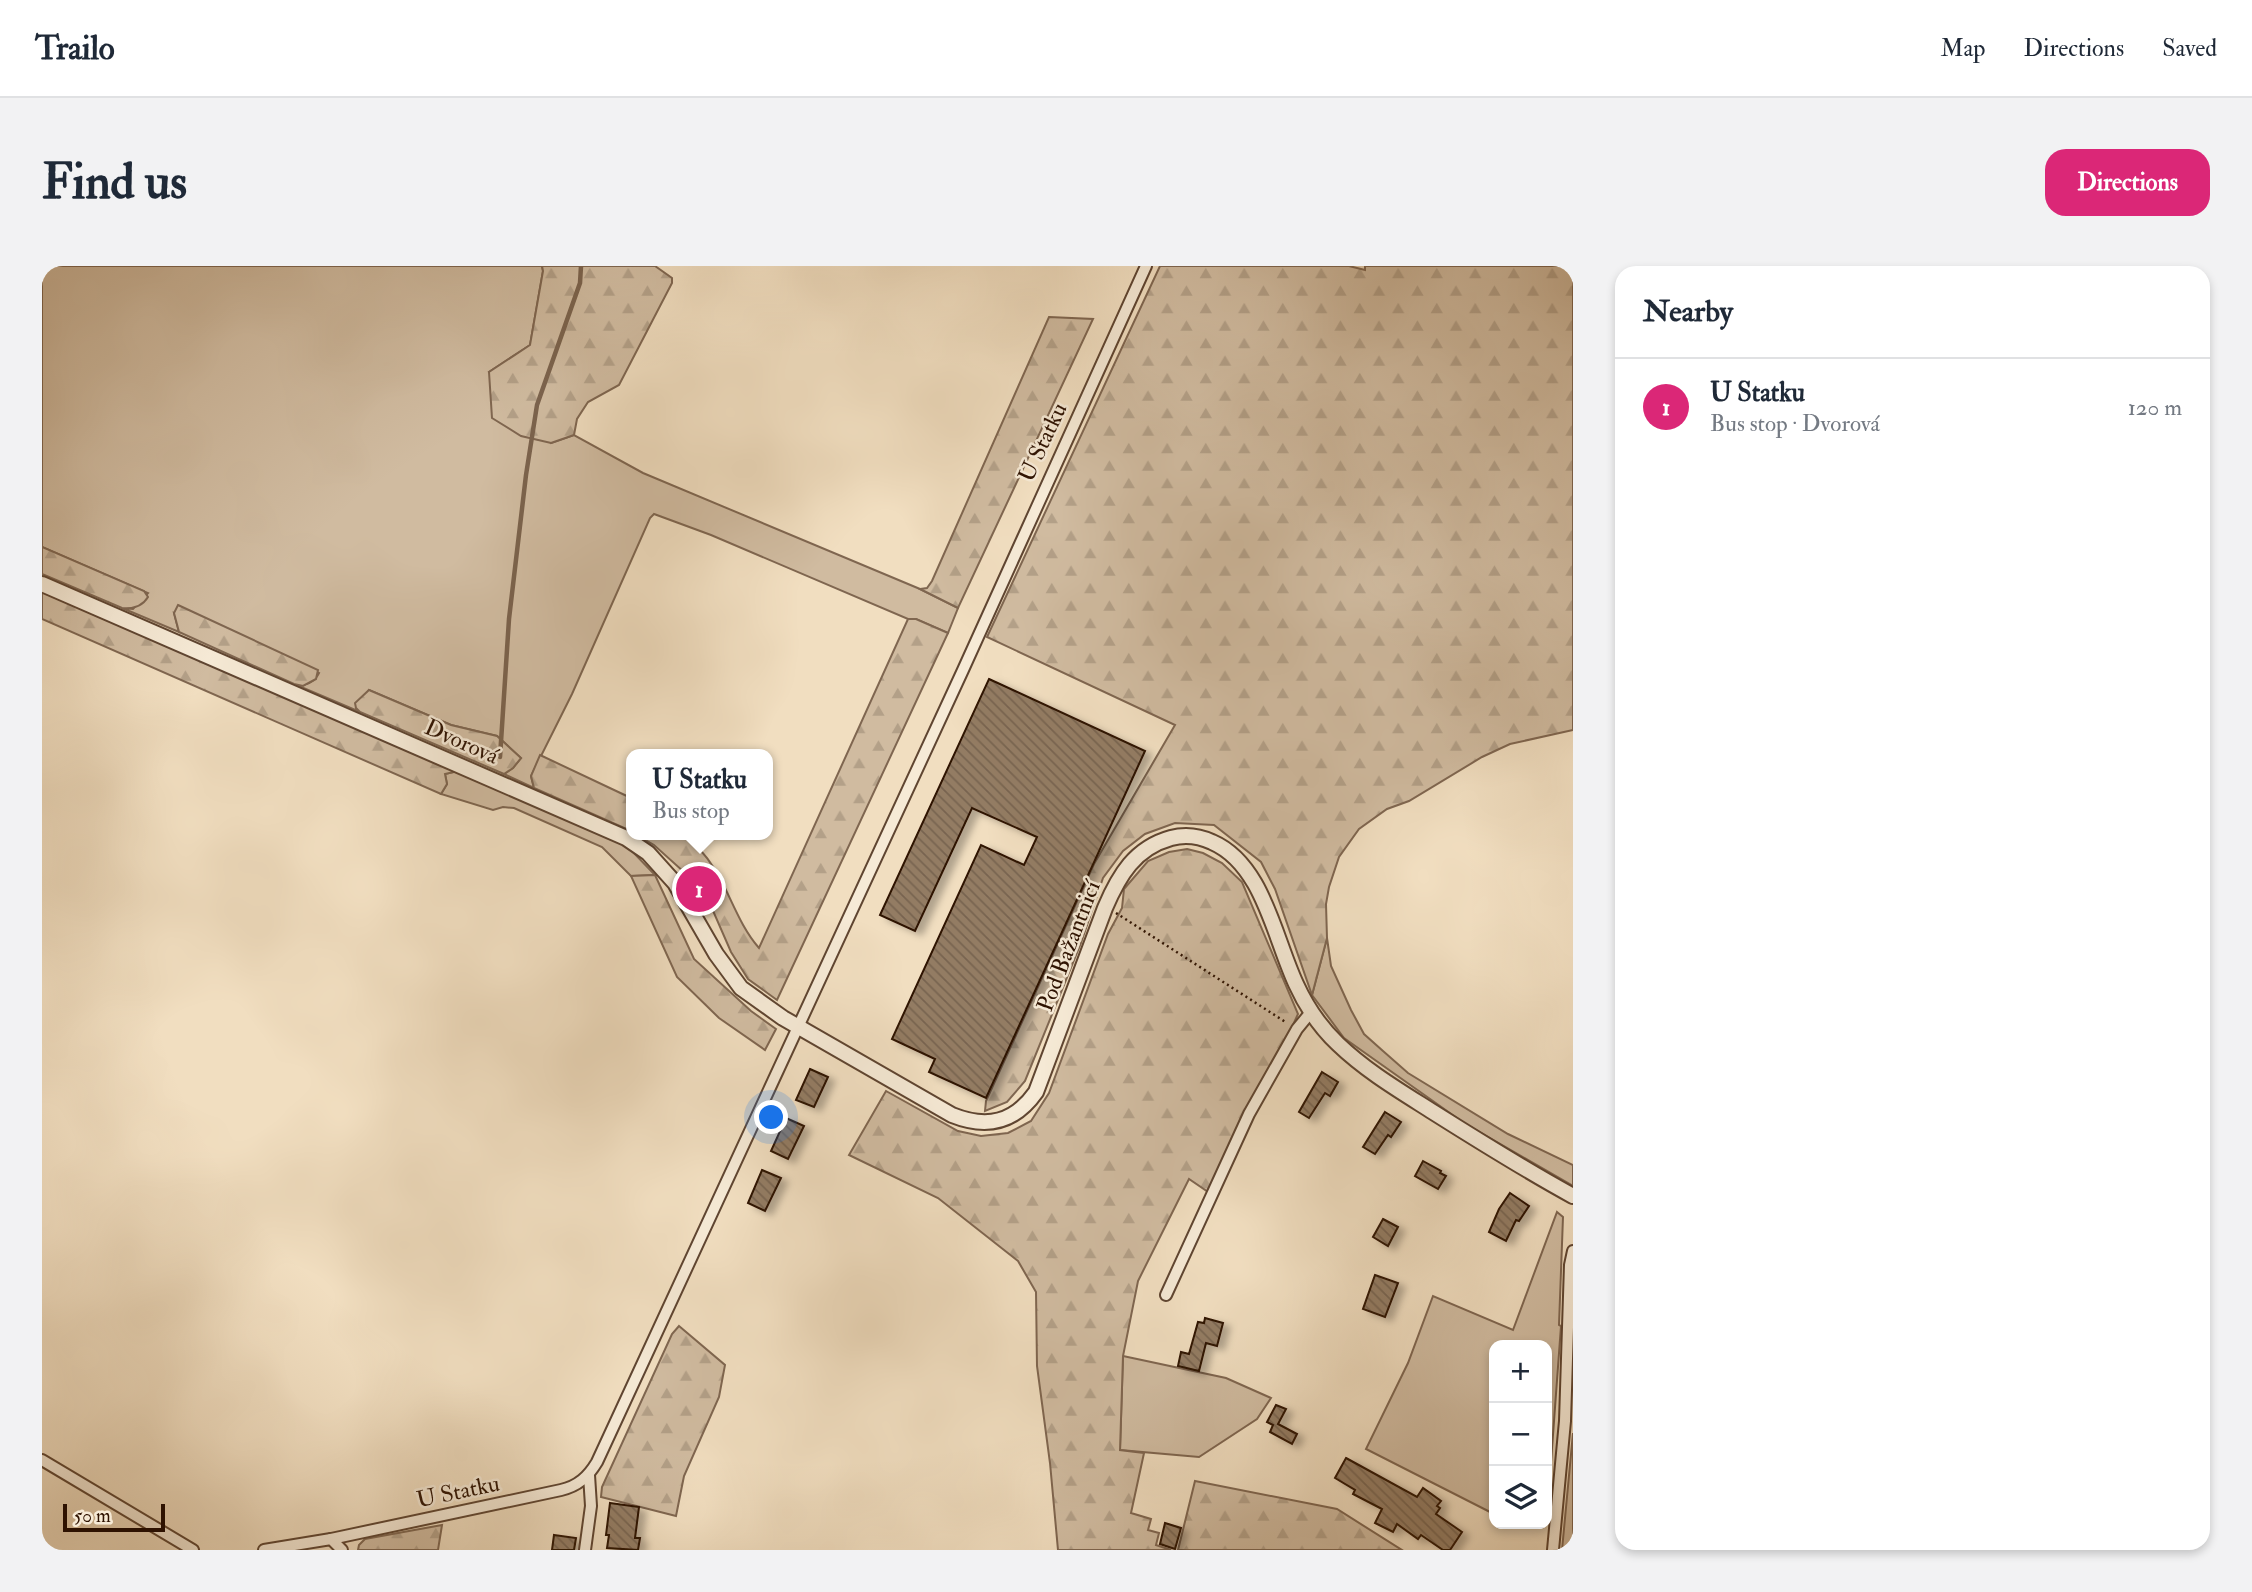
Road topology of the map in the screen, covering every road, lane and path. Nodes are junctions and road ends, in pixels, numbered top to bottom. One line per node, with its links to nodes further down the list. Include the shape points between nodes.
1 (1146, 266): 8 (street, U Statku)
2 (42, 584): 3 (street, Dvorová)
3 (626, 838)
4 (629, 840): 8 (street, Dvorová, via 676,883 741,988)
5 (1114, 912): 7 (path)
6 (1311, 1012): 8 (street, Pod Bažantnicí, via 1248,872 1229,851 1187,835 1150,846 1126,867 1115,885 1041,1082 1024,1107 1007,1119 975,1123 953,1115); 9 (street, Pod Bažantnicí, via 1337,1043 1380,1078); 11 (street, via 1250,1114)
7 (1283, 1020)
8 (797, 1027): 13 (street, U Statku)
9 (1573, 1196)
10 (1573, 1251): 19 (street)
11 (1166, 1295)
12 (42, 1460): 15 (street)
13 (589, 1475): 14 (street, U Statku, via 574,1487); 18 (street, via 592,1506)
14 (331, 1539): 16 (street, U Statku); 17 (street)
15 (193, 1550)
16 (264, 1550)
17 (342, 1550)
18 (585, 1550)
19 (1553, 1550)

